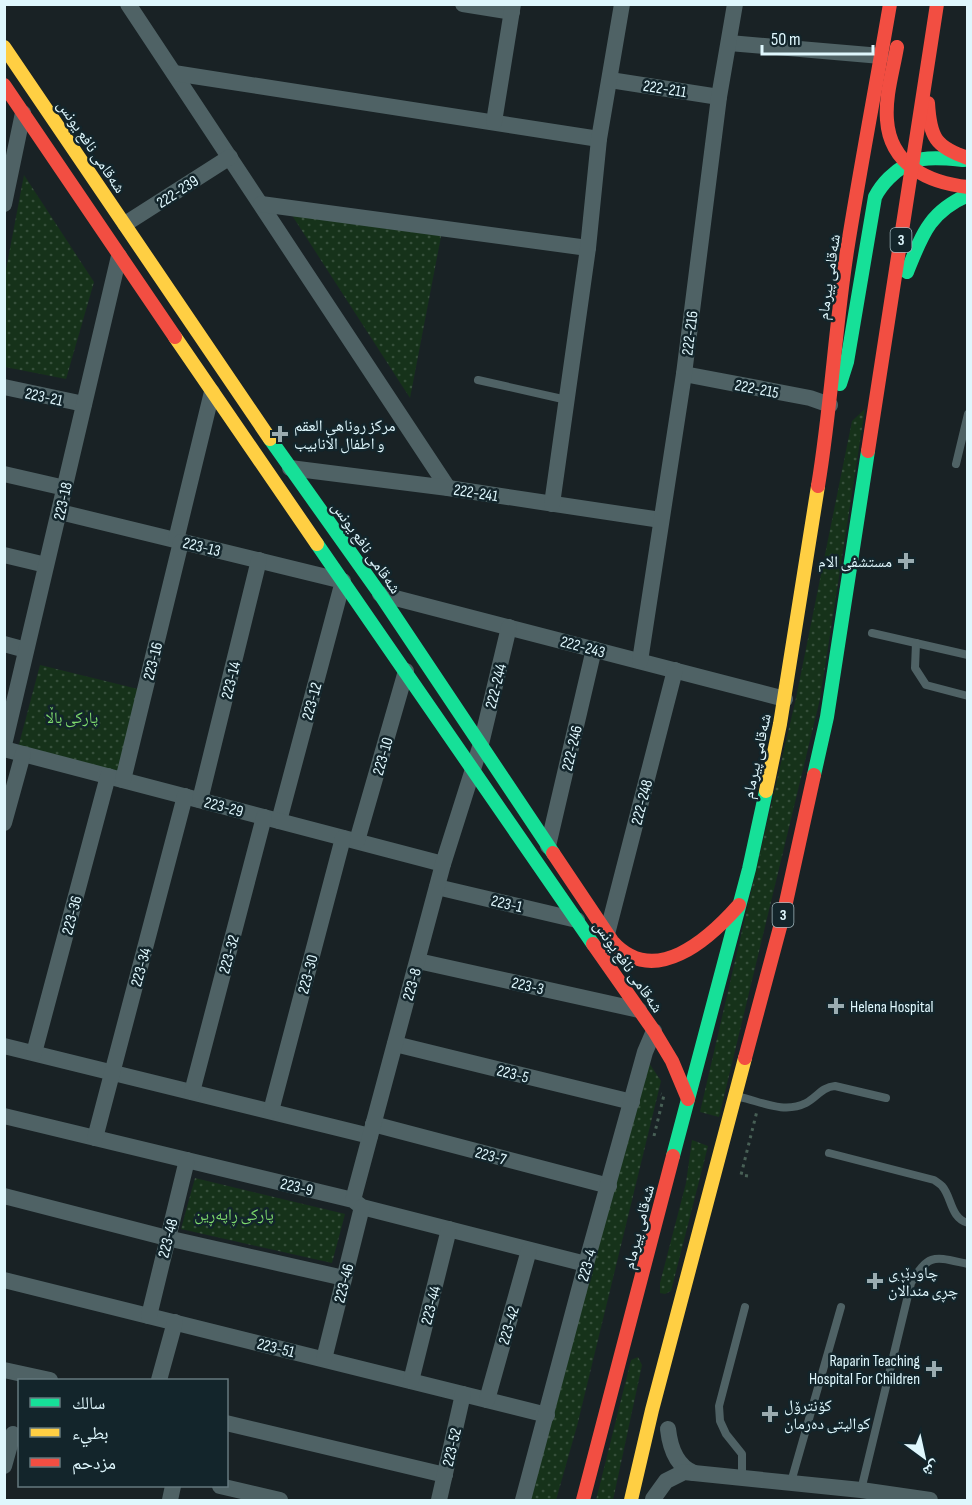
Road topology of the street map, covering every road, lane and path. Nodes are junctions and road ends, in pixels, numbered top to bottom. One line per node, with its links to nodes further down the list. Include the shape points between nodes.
1 (128, 4): 13 (street)
2 (463, 4): 8 (street)
3 (622, 4): 14 (street)
4 (735, 4): 9 (street, 222-216)
5 (890, 4): 11 (main road, شەقامی پیرمام)
6 (901, 4): 22 (main road, via 887,119 894,143)
7 (937, 4): 12 (main road, 3)
8 (512, 8): 18 (street)
9 (729, 43): 11 (street); 16 (street, 222-216)
10 (7, 56): 27 (main road, شەقامی نافع یونس)
11 (881, 56): 37 (main road, شەقامی پیرمام, via 847,252)
12 (927, 67): 21 (main road, via 931,134 943,149); 22 (main road, 3)
13 (174, 73): 18 (street); 20 (street)
14 (610, 80): 16 (street, 222-211); 19 (street)
15 (4, 85): 17 (main road, شەقامی نافع یونس)
16 (719, 97): 31 (street, 222-216)
17 (23, 113): 25 (street); 29 (main road, شەقامی نافع یونس)
18 (494, 122): 19 (street)
19 (599, 139): 28 (street)
20 (230, 157): 26 (street); 27 (street, 222-239)
21 (968, 160): 22 (main road, via 936,157)
22 (911, 164): 23 (main road, via 921,175 938,182); 30 (main road, 3); 37 (main road, via 885,181 875,197 847,362)
23 (968, 187)
24 (968, 195): 30 (main road, via 946,205 933,217)
25 (4, 204)
26 (261, 204): 28 (street); 43 (street)
27 (125, 224): 40 (main road, شەقامی نافع یونس)
28 (588, 248): 35 (street)
29 (119, 256): 34 (main road, شەقامی نافع یونس); 36 (street, 223-18)
30 (888, 319): 90 (main road, 3, via 827,717 783,916)
31 (684, 374): 37 (street, 222-215); 46 (street, 222-216)
32 (478, 380): 35 (lane)
33 (4, 387): 36 (street, 223-21)
34 (212, 392): 47 (street, 223-16); 52 (main road, شەقامی نافع یونس)
35 (567, 400): 44 (street)
36 (84, 404): 42 (street, 223-18)
37 (830, 405): 65 (main road, شەقامی پیرمام)
38 (968, 414): 39 (lane)
39 (956, 464)
40 (290, 468): 43 (street, 222-241); 51 (main road, شەقامی نافع یونس)
41 (4, 474): 42 (street)
42 (64, 488): 45 (street, 223-18)
43 (448, 488): 44 (street, 222-241)
44 (552, 504): 46 (street, 222-241)
45 (60, 512): 47 (street, 223-13); 50 (street, 223-18)
46 (661, 520): 61 (street, 222-216)
47 (178, 541): 49 (street, 223-13); 70 (street, 223-16)
48 (4, 555): 50 (street)
49 (259, 560): 52 (street, 223-13); 71 (street, 223-14)
50 (46, 565): 59 (street, 223-18)
51 (362, 568): 52 (main road); 53 (main road, شەقامی نافع یونس)
52 (343, 581): 63 (main road, شەقامی نافع یونس); 72 (street, 223-12)
53 (380, 594): 54 (street, 222-243); 66 (main road, شەقامی نافع یونس)
54 (509, 627): 58 (street, 222-243); 66 (street, 222-244)
55 (872, 633): 56 (lane)
56 (916, 643): 60 (lane); 64 (lane, via 915,668 926,685)
57 (4, 644): 59 (street)
58 (594, 649): 61 (street, 222-243); 75 (street, 222-246)
59 (27, 650): 67 (street, 223-18)
60 (968, 655)
61 (640, 661): 62 (street, 222-243)
62 (675, 670): 65 (street, 222-243); 80 (street, 222-248)
63 (406, 671): 69 (main road, شەقامی نافع یونس); 74 (street, 223-10)
64 (968, 696)
65 (785, 699): 78 (main road, شەقامی پیرمام)
66 (481, 744): 69 (street, 222-244); 75 (main road, شەقامی نافع یونس)
67 (4, 747): 68 (street, 223-29)
68 (23, 754): 70 (street, 223-29); 73 (street)
69 (474, 770): 76 (street, 223-8); 79 (main road, شەقامی نافع یونس)
70 (116, 778): 71 (street, 223-29); 86 (street, 223-36)
71 (193, 798): 72 (street, 223-29); 87 (street, 223-34)
72 (271, 819): 74 (street, 223-29); 88 (street, 223-32)
73 (4, 823)
74 (350, 840): 76 (street, 223-29); 95 (street, 223-30)
75 (548, 846): 80 (main road, شەقامی نافع یونس)
76 (443, 864): 77 (street, 223-8)
77 (437, 888): 79 (street, 223-1); 81 (street, 223-8)
78 (739, 905): 80 (main road, شەقامی نافع یونس, via 707,938 674,958 656,962 635,958 618,948); 92 (main road, شەقامی پیرمام)
79 (577, 920): 82 (main road, شەقامی نافع یونس)
80 (607, 934)
81 (418, 961): 82 (street, 223-3); 84 (street, 223-8)
82 (639, 1010): 83 (main road, شەقامی نافع یونس)
83 (654, 1032): 92 (main road, شەقامی نافع یونس); 93 (street, 223-4)
84 (395, 1044): 93 (street, 223-5); 98 (street, 223-8)
85 (4, 1046): 86 (street, 223-7)
86 (34, 1053): 87 (street, 223-7)
87 (111, 1073): 88 (street, 223-7); 99 (street, 223-34)
88 (192, 1092): 95 (street, 223-7)
89 (664, 1095): 97 (path)
90 (734, 1095): 91 (lane, via 778,1108 807,1102 826,1086); 106 (main road, 3)
91 (886, 1098)
92 (688, 1099): 114 (main road, شەقامی پیرمام)
93 (632, 1102): 103 (street, 223-4)
94 (757, 1110): 102 (path, via 741,1175)
95 (271, 1111): 98 (street, 223-7)
96 (4, 1116): 99 (street, 223-9)
97 (657, 1125)
98 (372, 1130): 103 (street, 223-7); 105 (street, 223-8)
99 (95, 1138): 101 (street, 223-9)
100 (829, 1153): 107 (lane, via 934,1180 944,1187 962,1221)
101 (187, 1160): 105 (street, 223-9); 109 (street, 223-48)
102 (748, 1176)
103 (609, 1186): 111 (street, 223-4)
104 (4, 1196): 109 (street)
105 (357, 1203): 108 (street, 223-9); 115 (street, 223-46)
106 (705, 1206): 113 (main road); 117 (main road, 3)
107 (968, 1222)
108 (449, 1229): 110 (street, 223-9); 132 (street, 223-44)
109 (167, 1238): 115 (street); 122 (street, 223-48)
110 (529, 1250): 111 (street, 223-9); 134 (street, 223-42)
111 (586, 1264): 135 (street, 223-4)
112 (968, 1264): 145 (lane, via 938,1257 921,1266 911,1283)
113 (702, 1271)
114 (643, 1273): 118 (main road, via 645,1287); 126 (main road, شەقامی پیرمام)
115 (344, 1278): 127 (street, 223-46)
116 (4, 1280): 122 (street, 223-51)
117 (685, 1286): 119 (main road); 128 (main road, 3)
118 (652, 1295)
119 (668, 1299)
120 (745, 1307): 142 (lane, via 718,1406 726,1434 742,1454)
121 (841, 1307): 143 (lane)
122 (149, 1316): 123 (street, 223-51)
123 (175, 1322): 127 (street, 223-51); 131 (street)
124 (641, 1335): 126 (main road, via 629,1342)
125 (657, 1340): 128 (main road, via 665,1351)
126 (623, 1352): 149 (main road, شەقامی پیرمام)
127 (324, 1359): 132 (street, 223-51)
128 (665, 1364): 150 (main road, 3)
129 (4, 1370): 130 (street)
130 (45, 1379)
131 (159, 1379)
132 (411, 1381): 133 (street, 223-51)
133 (464, 1394): 134 (street, 223-51); 141 (street, 223-52)
134 (486, 1400): 135 (street, 223-51)
135 (547, 1415): 148 (street, 223-4)
136 (228, 1423): 141 (street)
137 (669, 1424): 140 (street, via 669,1442 680,1463); 151 (main road)
138 (12, 1434): 139 (street)
139 (4, 1466)
140 (694, 1473): 142 (street); 151 (street, via 677,1474 666,1481)
141 (445, 1475): 147 (street, 223-52)
142 (742, 1478): 143 (street)
143 (791, 1482): 145 (street)
144 (228, 1487): 146 (street)
145 (861, 1490): 152 (street)
146 (280, 1500)
147 (439, 1500)
148 (523, 1500)
149 (583, 1500)
150 (631, 1500)
151 (653, 1500)
152 (930, 1500)

